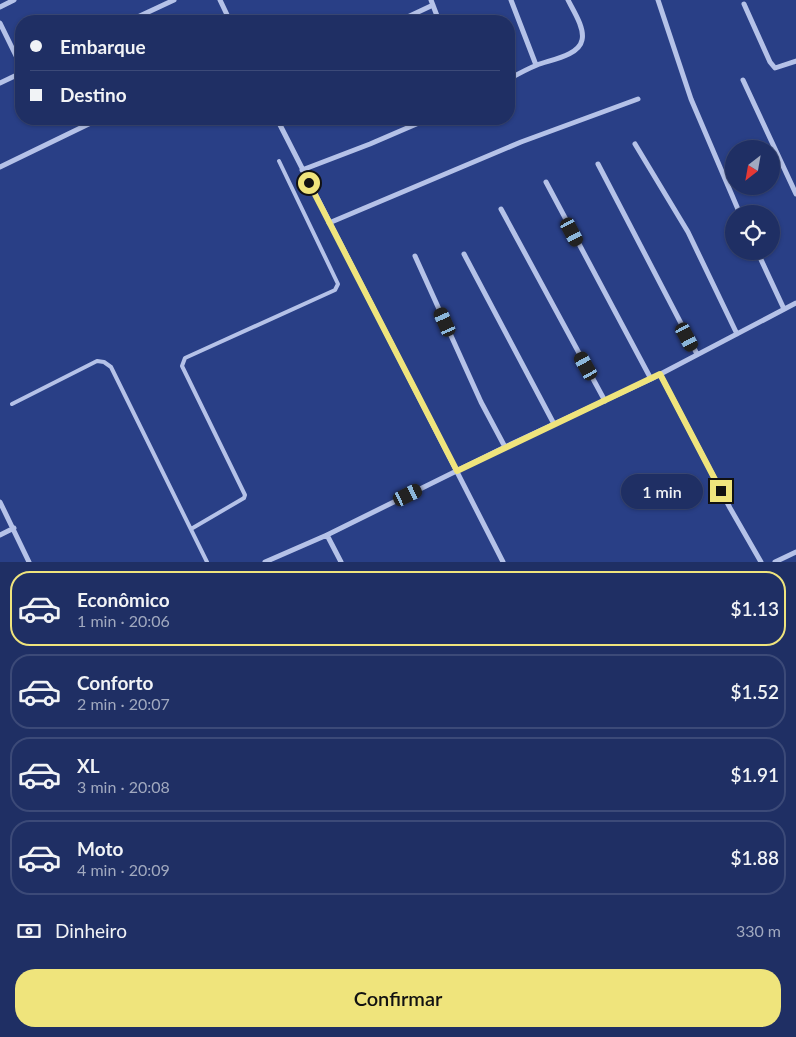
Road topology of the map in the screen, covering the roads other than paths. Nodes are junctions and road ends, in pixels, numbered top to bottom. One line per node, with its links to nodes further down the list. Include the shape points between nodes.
1 (14, 0): 9 (street)
2 (174, 0): 10 (street)
3 (220, 0): 11 (street)
4 (511, 0): 17 (street)
5 (568, 0): 17 (street, via 582,32 579,47)
6 (658, 0): 33 (street, via 691,99)
7 (432, 2): 12 (street); 13 (street)
8 (744, 4): 16 (street, via 775,68)
9 (0, 7)
10 (142, 15)
11 (227, 15)
12 (409, 15)
13 (437, 15)
14 (0, 23): 15 (street)
15 (15, 54)
16 (796, 61)
17 (536, 65): 19 (street)
18 (15, 76): 21 (street)
19 (515, 76)
20 (743, 80): 32 (street)
21 (0, 83)
22 (638, 99): 35 (street, via 521,142)
23 (87, 125): 29 (street)
24 (280, 125): 30 (street)
25 (414, 125): 30 (street)
26 (635, 144): 41 (street, via 688,232)
27 (279, 161): 52 (lane, via 338,284 334,290 182,361 245,495)
28 (598, 164): 42 (street)
29 (0, 167)
30 (302, 170): 35 (street)
31 (546, 182): 44 (street)
32 (796, 194)
33 (736, 205)
34 (501, 209): 45 (street)
35 (330, 223): 49 (street)
36 (464, 254): 47 (street)
37 (416, 256): 48 (street)
38 (760, 260): 40 (street)
39 (796, 303): 40 (street)
40 (784, 309): 41 (street)
41 (737, 334): 42 (street)
42 (696, 354): 43 (street)
43 (660, 374): 44 (street); 61 (street)
44 (651, 379): 45 (street)
45 (605, 401): 47 (street)
46 (12, 404): 52 (lane, via 96,361 104,362 110,367)
47 (554, 424): 48 (street)
48 (505, 447): 49 (street)
49 (457, 471): 54 (street); 60 (street)
50 (0, 502): 51 (street)
51 (14, 528): 53 (street); 56 (street)
52 (191, 529): 57 (lane)
53 (0, 535)
54 (327, 535): 58 (street); 59 (street)
55 (796, 552): 62 (street)
56 (29, 562)
57 (207, 562)
58 (264, 562)
59 (341, 562)
60 (503, 562)
61 (761, 562)
62 (775, 562)

